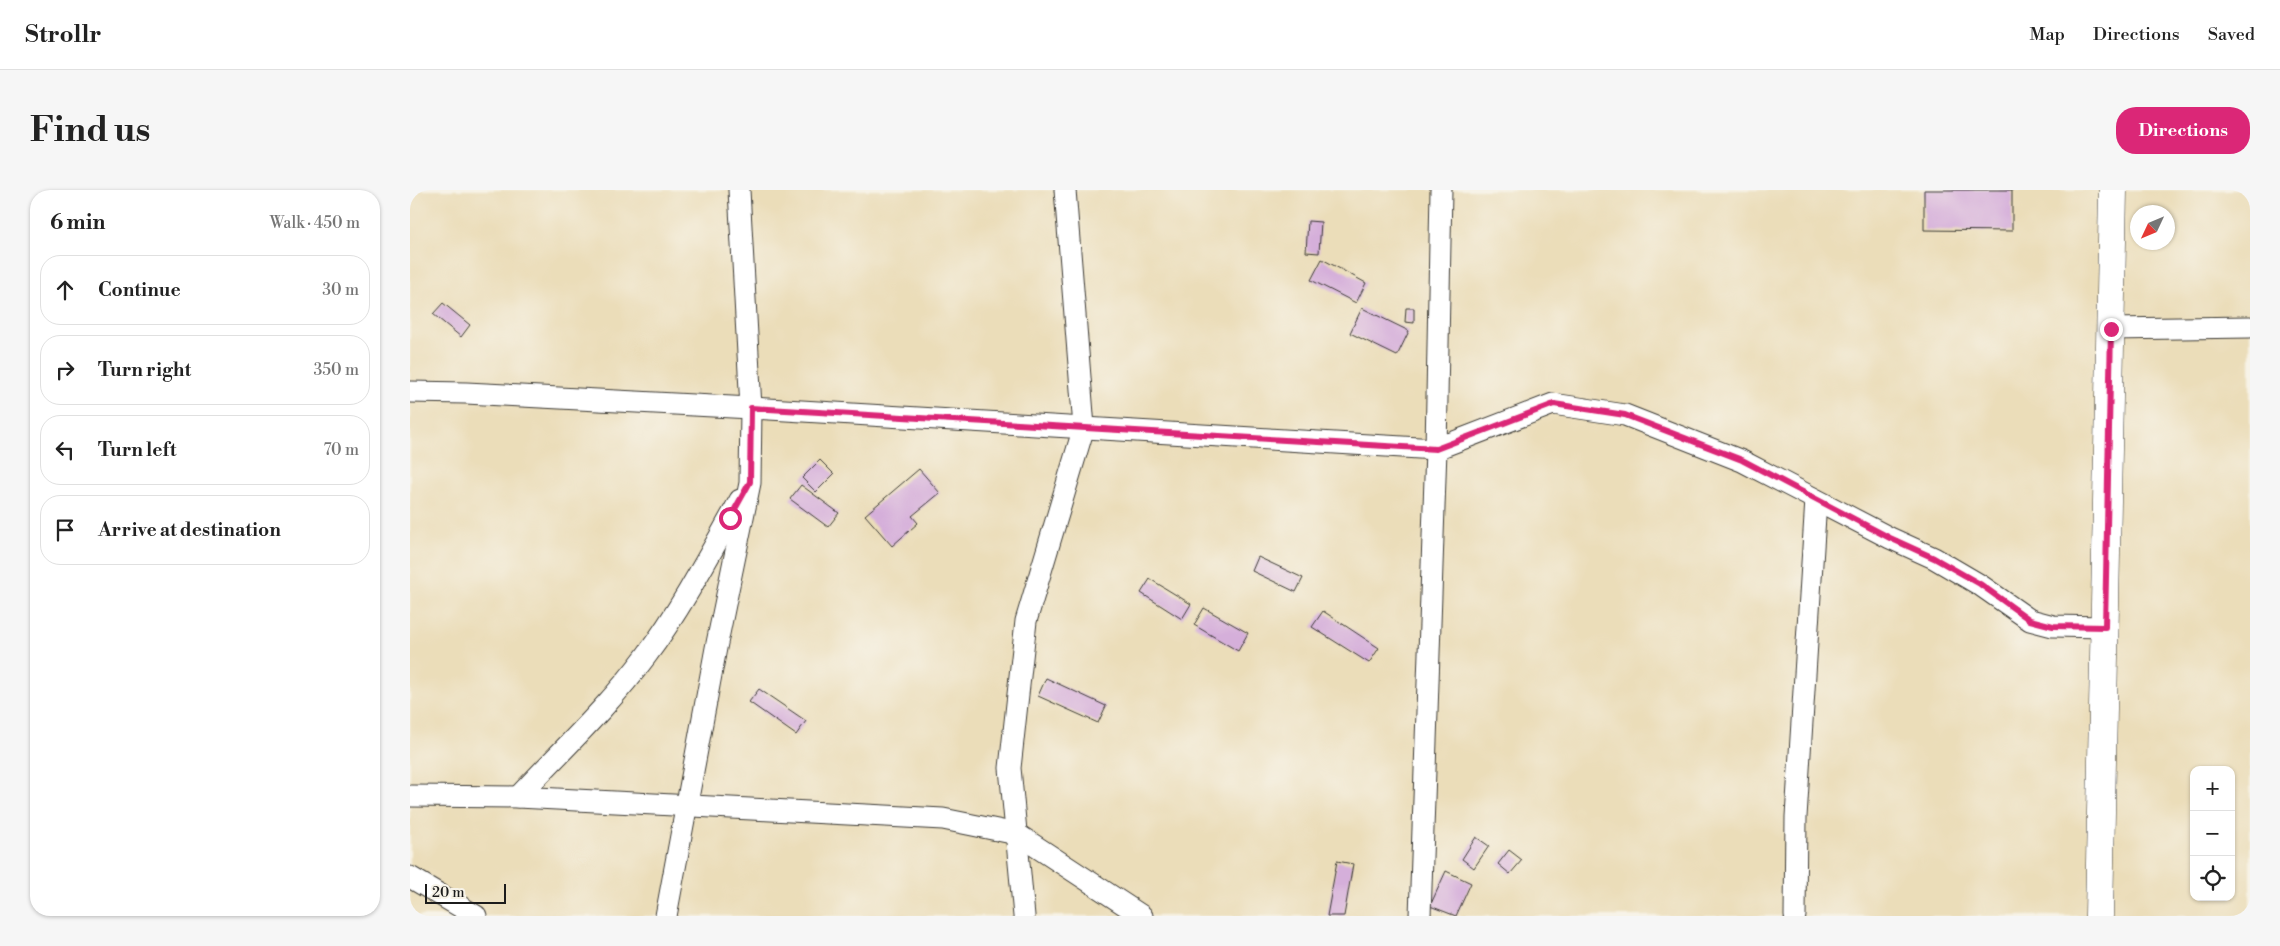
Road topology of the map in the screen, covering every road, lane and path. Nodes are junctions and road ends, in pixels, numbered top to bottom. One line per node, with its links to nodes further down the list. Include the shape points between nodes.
1 (739, 190): 8 (street)
2 (1065, 190): 9 (street)
3 (1441, 190): 10 (street)
4 (2113, 190): 6 (main road)
5 (2250, 327): 6 (street)
6 (2111, 329): 13 (main road)
7 (410, 392): 8 (street)
8 (751, 408): 9 (street); 11 (street)
9 (1084, 427): 10 (street); 17 (street, via 1026,621 1010,768)
10 (1436, 449): 12 (street, via 1554,404 1625,415 1742,460); 23 (street)
11 (750, 482): 15 (street, via 646,656); 16 (street)
12 (1816, 500): 13 (street, via 1934,558 1980,584 2030,620 2053,626); 24 (street, via 1796,817)
13 (2105, 627): 25 (main road)
14 (410, 796): 15 (street)
15 (518, 797): 16 (street)
16 (688, 806): 17 (street, via 943,818); 20 (street)
17 (1017, 834): 21 (street); 22 (street)
18 (410, 877): 19 (street)
19 (476, 916)
20 (666, 916)
21 (1024, 916)
22 (1142, 916)
23 (1420, 916)
24 (1795, 916)
25 (2099, 916)

